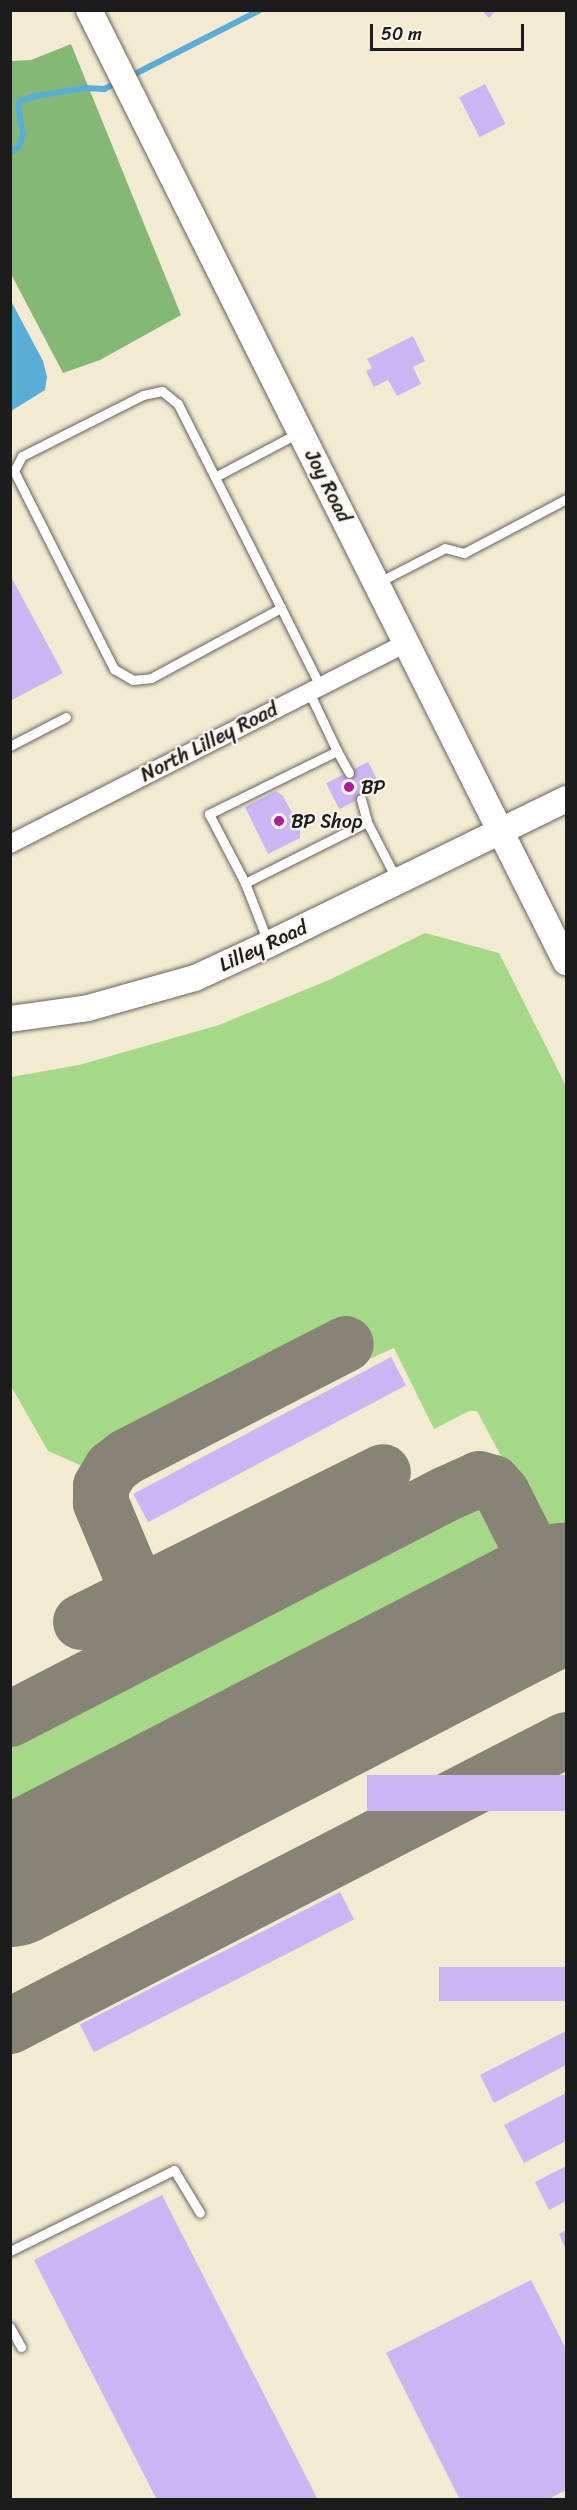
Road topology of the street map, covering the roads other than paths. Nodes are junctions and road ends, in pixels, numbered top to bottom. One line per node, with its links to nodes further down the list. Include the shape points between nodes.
1 (89, 10): 2 (street, Joy Road)
2 (300, 432): 3 (lane); 5 (street, Joy Road)
3 (215, 477): 6 (lane); 6 (lane, via 178,404 162,391 143,395 22,456 14,471 114,669 133,680 151,678)
4 (567, 499): 5 (lane, via 464,553 445,548)
5 (377, 583): 7 (street, Joy Road)
6 (281, 608): 8 (lane)
7 (408, 642): 8 (street, North Lilley Road); 16 (street, Joy Road)
8 (315, 689): 11 (lane); 17 (street, North Lilley Road)
9 (66, 717): 10 (lane)
10 (10, 746)
11 (337, 751): 12 (lane); 19 (lane, via 209,814)
12 (349, 772)
13 (361, 799): 15 (lane)
14 (567, 800): 16 (street)
15 (367, 822): 18 (lane); 19 (lane)
16 (501, 832): 18 (street, Lilley Road); 21 (street, Joy Road)
17 (10, 844)
18 (397, 880): 20 (street, Lilley Road)
19 (245, 883): 20 (lane)
20 (269, 944): 22 (street, Lilley Road, via 195,978 155,991 88,1008)
21 (567, 962)
22 (10, 1019)
23 (200, 2213): 24 (lane, via 174,2170)
24 (10, 2251)
25 (10, 2327): 26 (lane)
26 (21, 2347)

